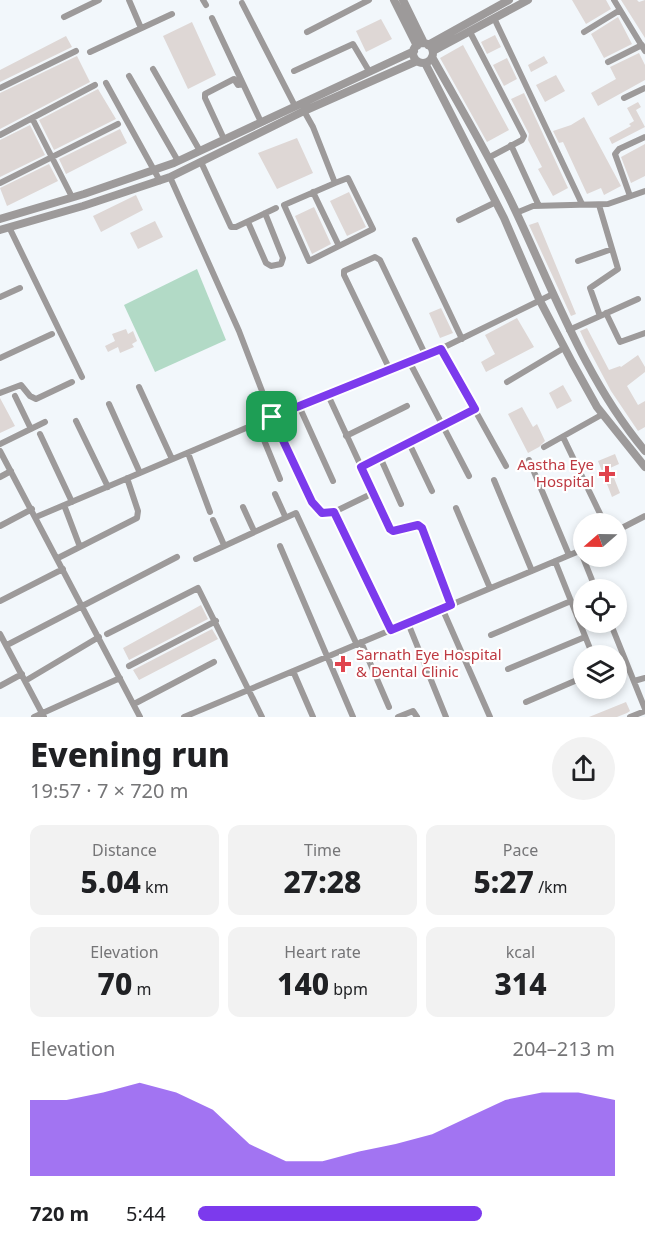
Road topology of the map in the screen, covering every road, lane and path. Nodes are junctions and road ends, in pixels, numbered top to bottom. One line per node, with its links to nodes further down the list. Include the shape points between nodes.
1 (99, 0): 12 (street)
2 (129, 0): 15 (street)
3 (369, 0): 16 (street)
4 (394, 0): 22 (street)
5 (403, 0): 22 (street)
6 (509, 0): 22 (street)
7 (528, 0): 14 (street)
8 (614, 0): 10 (street)
9 (242, 3): 34 (street)
10 (620, 10): 18 (street); 19 (street)
11 (171, 14): 15 (street)
12 (64, 17)
13 (212, 18): 29 (street)
14 (494, 18): 17 (street); 58 (street)
15 (141, 28): 21 (street)
16 (307, 32)
17 (470, 32): 22 (street); 42 (street, via 523,133 522,140)
18 (584, 32)
19 (643, 48): 23 (street)
20 (76, 51): 31 (street)
21 (90, 52)
22 (424, 52): 26 (street); 35 (street); 45 (street); 57 (street)
23 (608, 62)
24 (153, 69): 43 (street)
25 (294, 71): 26 (street, via 353,44)
26 (369, 72): 34 (street)
27 (129, 76): 46 (street)
28 (106, 83): 48 (street)
29 (243, 84): 37 (street); 41 (street, via 234,80 205,94)
30 (95, 85): 36 (street)
31 (0, 88)
32 (645, 88): 33 (street)
33 (624, 98)
34 (295, 106): 37 (street)
35 (304, 111): 47 (street); 52 (street)
36 (32, 118): 39 (street); 44 (street)
37 (261, 122): 41 (street)
38 (118, 123): 44 (street)
39 (0, 135)
40 (645, 137): 55 (street, via 615,153)
41 (224, 139): 43 (street)
42 (511, 145): 45 (street); 60 (street)
43 (200, 151): 46 (street)
44 (52, 157): 51 (street); 56 (street)
45 (488, 158): 63 (street)
46 (178, 161): 48 (street)
47 (201, 162): 49 (street); 66 (street, via 229,225 237,227)
48 (154, 170): 50 (street); 56 (street)
49 (170, 177): 50 (street); 100 (street, via 239,331)
50 (159, 181): 67 (street)
51 (0, 183)
52 (335, 183): 54 (street); 69 (street, via 348,178 373,229)
53 (645, 191): 55 (street)
54 (313, 192): 69 (street); 69 (street, via 284,206 309,261)
55 (630, 196): 59 (street)
56 (72, 197): 64 (street)
57 (496, 202): 65 (street); 75 (street)
58 (582, 204): 59 (street); 60 (street)
59 (599, 205): 70 (street)
60 (539, 206): 63 (street)
61 (276, 208): 62 (street)
62 (265, 213): 66 (street); 66 (street, via 283,258 281,264 266,263)
63 (516, 213): 73 (street)
64 (0, 219)
65 (459, 220)
66 (248, 222)
67 (4, 228): 88 (street)
68 (415, 240): 81 (street)
69 (339, 246)
70 (612, 249): 71 (street); 77 (street, via 617,271 590,288)
71 (578, 261)
72 (20, 288): 74 (street)
73 (553, 294): 75 (street); 78 (street)
74 (0, 297)
75 (539, 299): 81 (street); 82 (street)
76 (638, 299): 77 (street)
77 (603, 315): 78 (street); 79 (street, via 620,342)
78 (569, 330): 112 (street, via 610,402)
79 (645, 333)
80 (52, 334): 85 (street)
81 (462, 339): 83 (street)
82 (564, 348): 90 (street); 99 (street)
83 (441, 349): 84 (street); 98 (street)
84 (426, 356): 86 (street); 87 (street, via 375,256 344,271 344,275)
85 (0, 358)
86 (410, 363): 87 (street); 104 (street)
87 (390, 370): 93 (street)
88 (82, 377)
89 (72, 382): 92 (street, via 36,399 21,385)
90 (507, 382)
91 (139, 387): 116 (street)
92 (0, 393)
93 (328, 395): 96 (street); 107 (street)
94 (15, 396): 105 (street)
95 (109, 404): 122 (street)
96 (300, 406): 100 (street); 128 (street)
97 (407, 406): 107 (street)
98 (475, 409): 104 (street); 118 (street)
99 (603, 414): 108 (street); 120 (street)
100 (272, 417): 103 (street); 140 (street, via 312,502 322,513)
101 (76, 421): 129 (street)
102 (45, 422): 105 (street)
103 (257, 423): 114 (street); 126 (street)
104 (442, 427): 109 (street); 123 (street)
105 (31, 429): 110 (street)
106 (40, 434): 133 (street)
107 (346, 436): 119 (street)
108 (563, 437): 111 (street); 141 (street)
109 (409, 443): 115 (street); 130 (street)
110 (0, 444)
111 (544, 447)
112 (644, 447)
113 (0, 451): 121 (street)
114 (188, 453): 116 (street); 139 (street)
115 (380, 457): 119 (street); 134 (street)
116 (172, 459): 122 (street)
117 (529, 460): 153 (street)
118 (506, 466)
119 (361, 467): 163 (street, via 390,529 418,525 422,528)
120 (645, 467)
121 (11, 471): 124 (street); 138 (street)
122 (140, 473): 125 (street)
123 (469, 476)
124 (0, 477)
125 (128, 478): 129 (street); 151 (street, via 137,518)
126 (280, 479)
127 (494, 480): 159 (street)
128 (333, 481)
129 (108, 487): 133 (street)
130 (432, 491)
131 (275, 494): 142 (street)
132 (367, 496): 140 (street)
133 (72, 502): 135 (street)
134 (401, 504)
135 (64, 505): 144 (street); 151 (street)
136 (243, 507): 148 (street)
137 (456, 508): 160 (street)
138 (32, 509): 144 (street); 147 (street)
139 (210, 512)
140 (334, 512): 168 (street)
141 (600, 513)
142 (285, 516): 148 (street); 175 (street, via 296,513 299,517)
143 (645, 516): 146 (street)
144 (36, 517): 155 (street)
145 (213, 520): 149 (street)
146 (627, 525)
147 (0, 526)
148 (254, 531): 149 (street)
149 (224, 545): 156 (street)
150 (280, 546): 177 (street)
151 (80, 547): 155 (street)
152 (573, 553): 153 (street)
153 (569, 555): 157 (street)
154 (177, 556): 164 (street)
155 (58, 558): 158 (street)
156 (196, 559)
157 (555, 561): 159 (street); 162 (street)
158 (63, 569): 161 (street); 164 (street)
159 (532, 571): 160 (street)
160 (490, 588): 163 (street)
161 (0, 601)
162 (571, 601): 171 (street); 172 (street)
163 (451, 605): 165 (street)
164 (82, 606): 173 (street); 174 (street)
165 (442, 609): 167 (street); 206 (street)
166 (216, 621): 170 (street, via 201,590 195,588); 179 (street); 188 (street)
167 (408, 623): 168 (street); 205 (street)
168 (391, 630): 175 (street)
169 (613, 633): 185 (street)
170 (107, 634)
171 (491, 635)
172 (585, 636): 176 (street); 180 (street)
173 (99, 637): 182 (street); 183 (street)
174 (3, 640): 182 (street)
175 (359, 644): 177 (street); 192 (street)
176 (588, 645)
177 (328, 657): 181 (street); 202 (street)
178 (214, 662): 191 (street)
179 (129, 666)
180 (508, 669)
181 (293, 671): 188 (street); 201 (street)
182 (24, 677): 187 (street); 195 (street)
183 (120, 678): 191 (street); 195 (street)
184 (645, 678): 185 (street)
185 (633, 681): 189 (street)
186 (573, 682): 190 (street)
187 (0, 686)
188 (250, 690): 193 (street); 200 (street)
189 (643, 700): 194 (street)
190 (526, 702)
191 (134, 705): 197 (street)
192 (388, 707)
193 (201, 710): 198 (street); 199 (street)
194 (645, 710): 207 (street)
195 (43, 715): 196 (street)
196 (34, 717)
197 (140, 717)
198 (184, 717)
199 (204, 717)
200 (262, 717)
201 (313, 717)
202 (353, 717)
203 (398, 717): 204 (street, via 413,711)
204 (417, 717)
205 (446, 717)
206 (490, 717)
207 (630, 717)

